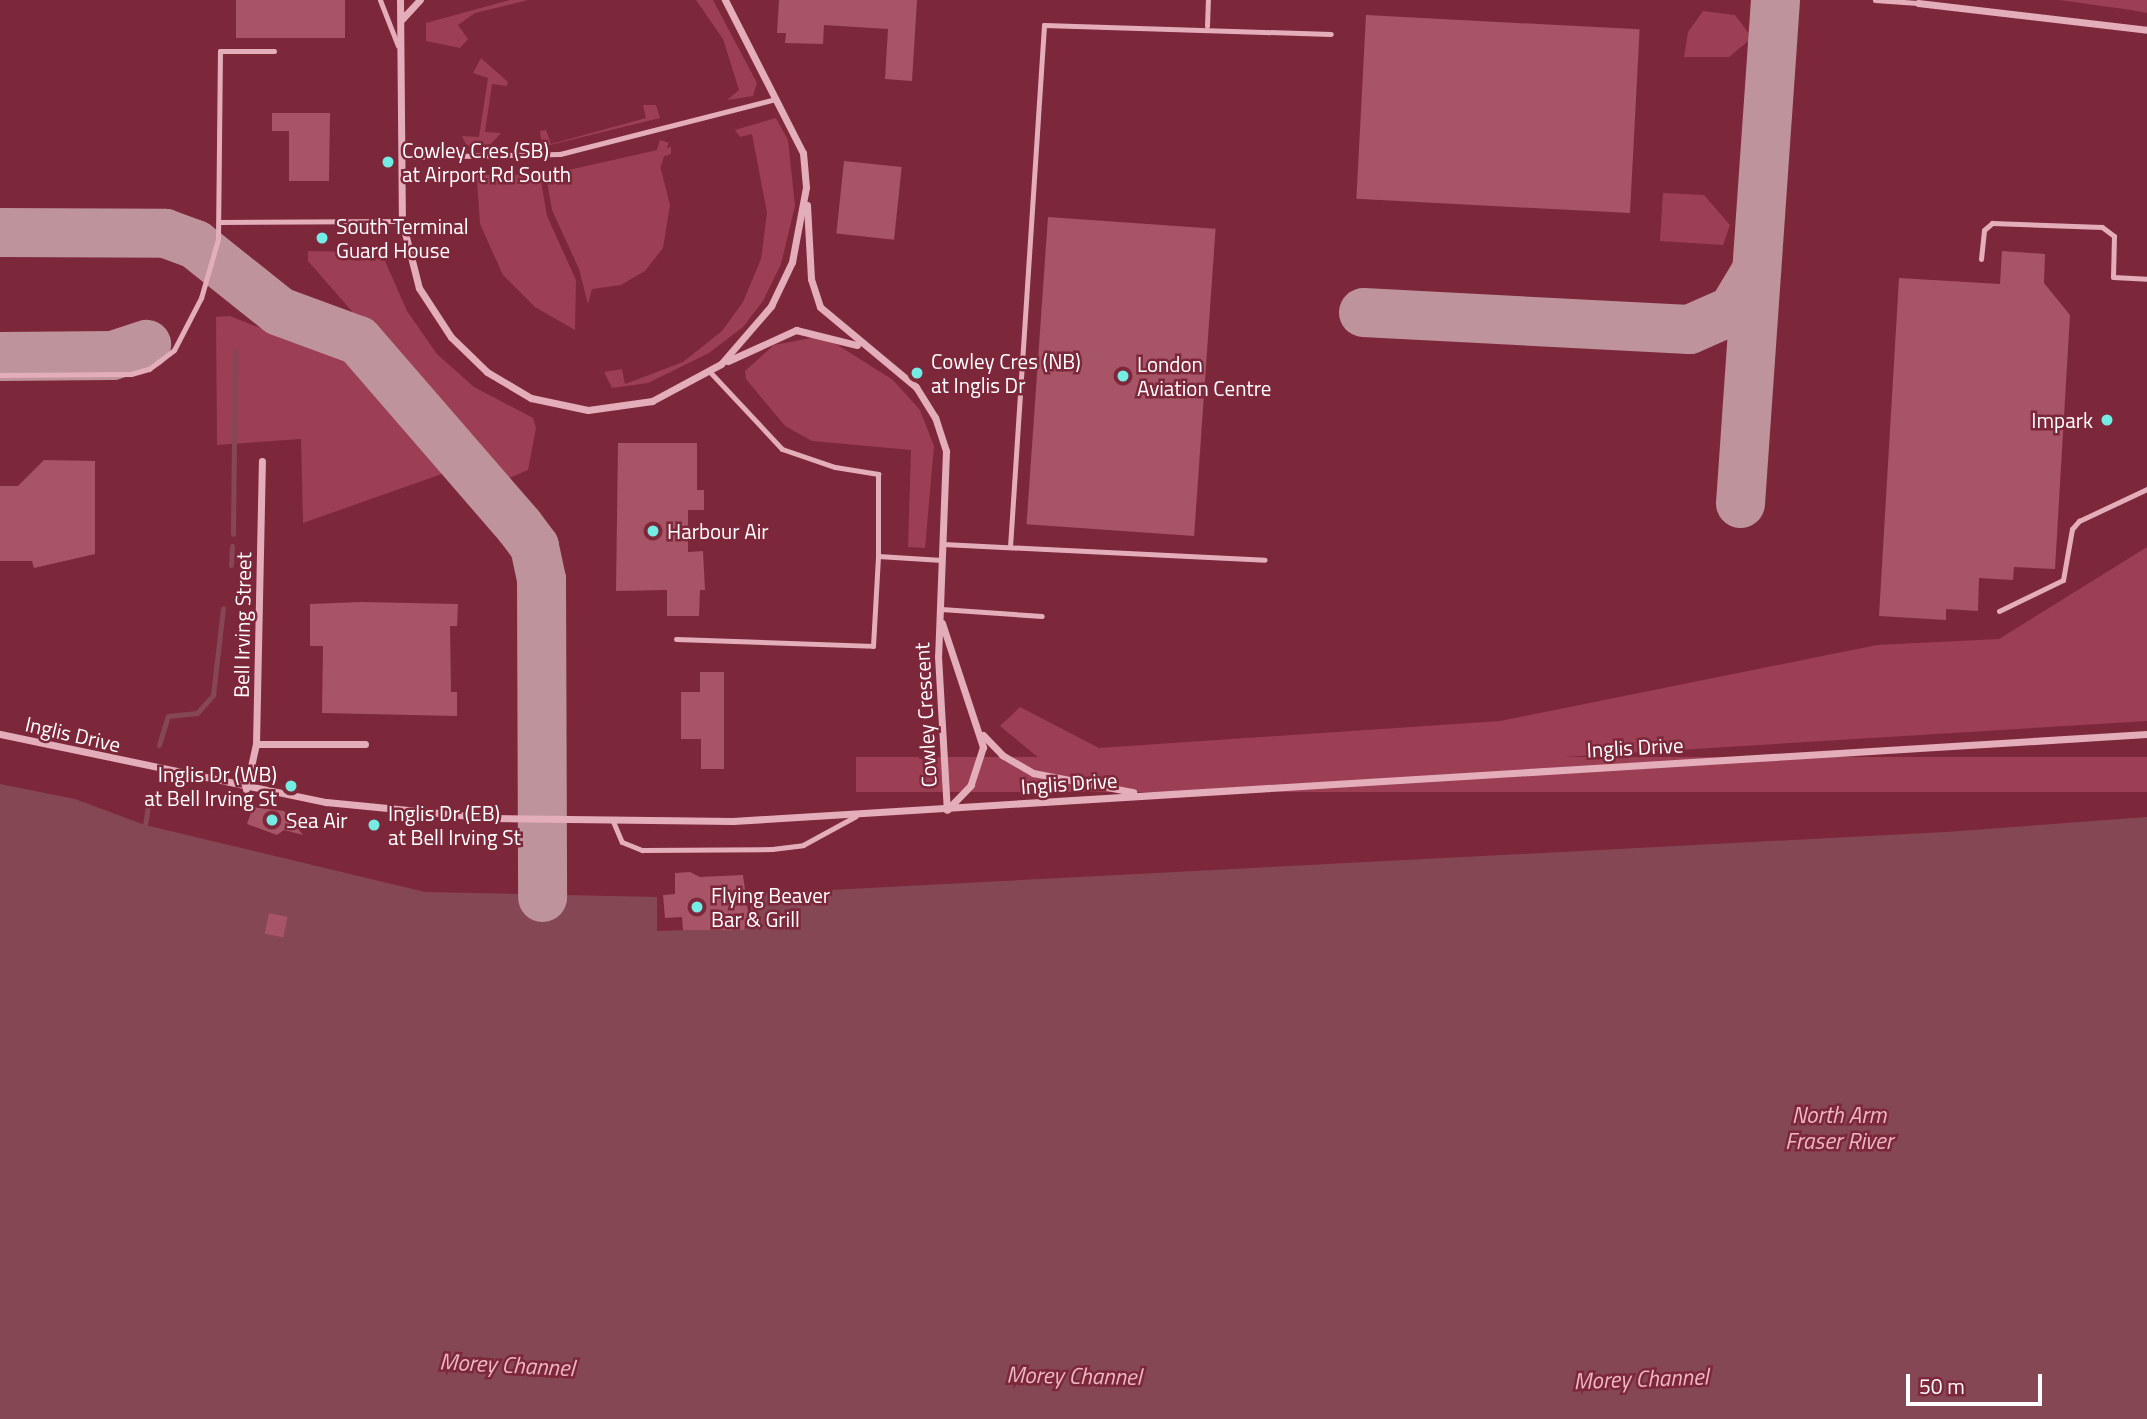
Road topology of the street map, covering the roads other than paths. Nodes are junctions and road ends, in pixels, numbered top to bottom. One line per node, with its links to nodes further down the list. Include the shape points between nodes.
1 (380, 0): 13 (lane)
2 (400, 0): 10 (street)
3 (420, 0): 10 (street, via 403,15)
4 (725, 0): 14 (street)
5 (1208, 0): 8 (lane)
6 (1875, 0): 7 (lane)
7 (1918, 3): 9 (street)
8 (1206, 26): 11 (lane); 28 (lane, via 1191,33 1044,25)
9 (2147, 30)
10 (400, 31): 13 (street)
11 (1331, 34)
12 (274, 51): 18 (lane, via 220,51)
13 (401, 58): 15 (street)
14 (779, 98): 15 (lane, via 561,154); 16 (street, via 796,132)
15 (400, 157): 17 (street)
16 (807, 187): 21 (street, via 814,295 827,317); 22 (street, via 782,285 756,328)
17 (402, 221): 18 (lane); 23 (street, via 412,271 439,321 480,365 530,398 575,409 631,407)
18 (219, 222): 24 (lane, via 201,298 166,358 131,374)
19 (1981, 259): 20 (lane, via 1984,230 1992,223 2102,228 2114,236 2113,277)
20 (2147, 279)
21 (863, 346): 22 (street, via 822,332 796,330); 27 (street, Cowley Crescent, via 903,374 935,417 947,473)
22 (721, 364): 23 (street)
23 (710, 372): 29 (lane, via 782,449 835,467 878,474)
24 (0, 375)
25 (262, 460): 39 (street, Bell Irving Street)
26 (2147, 489): 32 (lane, via 2079,522 2072,529 2063,580)
27 (943, 544): 28 (lane); 30 (street, Cowley Crescent)
28 (1010, 547): 31 (lane)
29 (878, 556): 30 (lane); 35 (lane, via 873,646)
30 (942, 559): 33 (street, Cowley Crescent)
31 (1265, 560)
32 (1999, 611)
33 (940, 612): 34 (lane); 36 (street, Cowley Crescent); 43 (street, Cowley Crescent)
34 (1042, 615)
35 (676, 639)
36 (974, 721): 42 (street, via 992,747 1032,773 1071,784); 43 (street, Cowley Crescent, via 983,747 979,770)
37 (0, 734): 41 (street, Inglis Drive)
38 (2147, 734): 42 (street, Inglis Drive)
39 (256, 744): 40 (street); 41 (street, Bell Irving Street)
40 (365, 744)
41 (246, 789): 45 (street, Inglis Drive, via 490,818)
42 (1151, 794): 43 (street, Inglis Drive)
43 (947, 810): 44 (street, Inglis Drive)
44 (856, 816): 45 (street, Inglis Drive); 45 (lane, via 803,845 772,849 642,850 622,842)
45 (612, 819)

